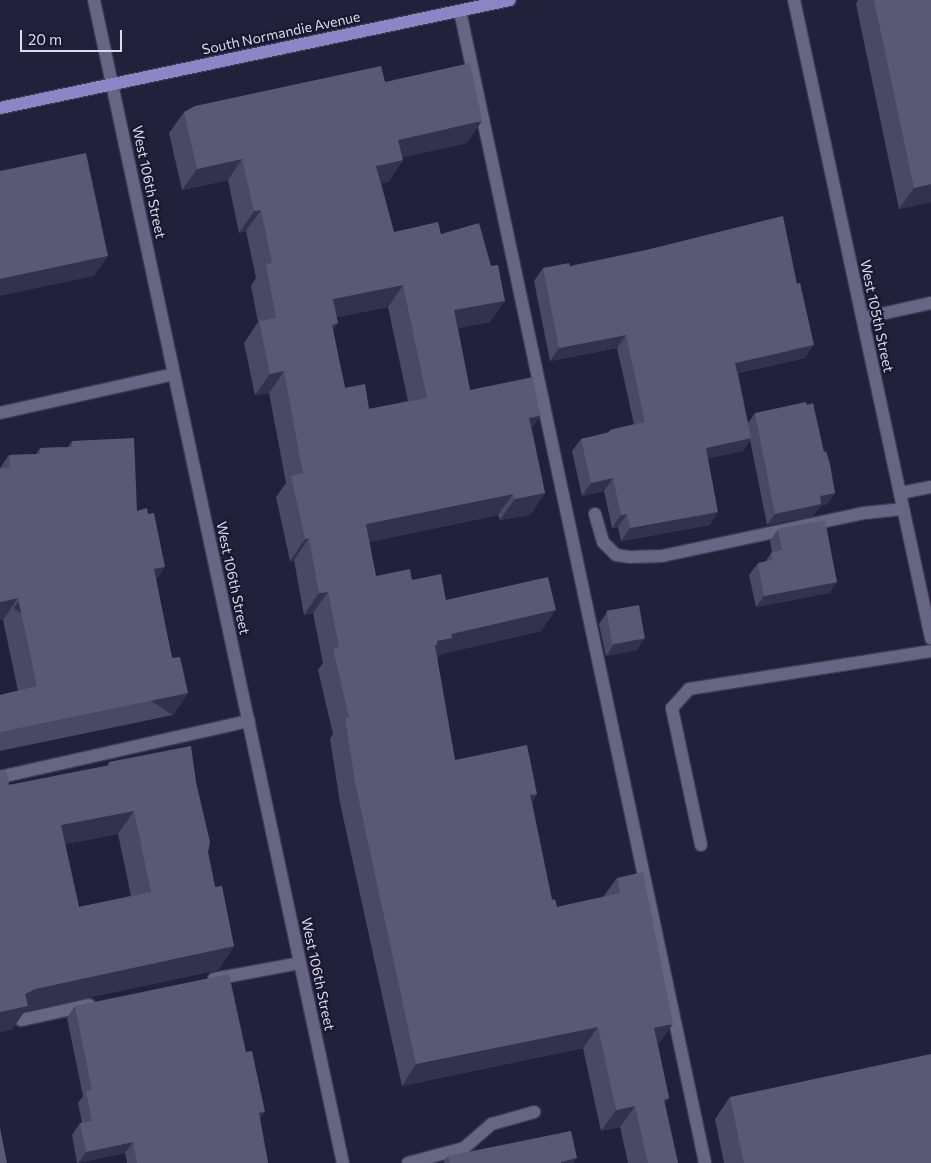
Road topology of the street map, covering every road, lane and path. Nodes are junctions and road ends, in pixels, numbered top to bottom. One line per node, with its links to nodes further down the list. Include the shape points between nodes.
1 (94, 0): 5 (street, West 106th Street)
2 (510, 0): 4 (main road, South Normandie Avenue)
3 (794, 0): 8 (street, West 105th Street)
4 (460, 11): 5 (main road, South Normandie Avenue); 27 (street)
5 (112, 82): 6 (main road, South Normandie Avenue); 9 (street, West 106th Street)
6 (0, 108)
7 (931, 304): 8 (street)
8 (862, 318): 12 (street, West 105th Street)
9 (174, 374): 10 (street); 17 (street, West 106th Street)
10 (0, 413)
11 (931, 487): 12 (street)
12 (900, 493): 13 (street, West 105th Street)
13 (903, 510): 14 (street, via 864,513 662,556 631,557 616,554 603,542); 15 (street, West 105th Street)
14 (595, 514)
15 (931, 638)
16 (931, 651): 19 (street, via 689,689 672,708)
17 (249, 722): 18 (street); 20 (street, West 106th Street)
18 (0, 777)
19 (701, 844)
20 (300, 962): 21 (street); 25 (street, West 106th Street)
21 (198, 982)
22 (105, 1002): 23 (street)
23 (20, 1020)
24 (534, 1112): 26 (street, via 492,1124 464,1148)
25 (343, 1163)
26 (408, 1163)
27 (704, 1163)

